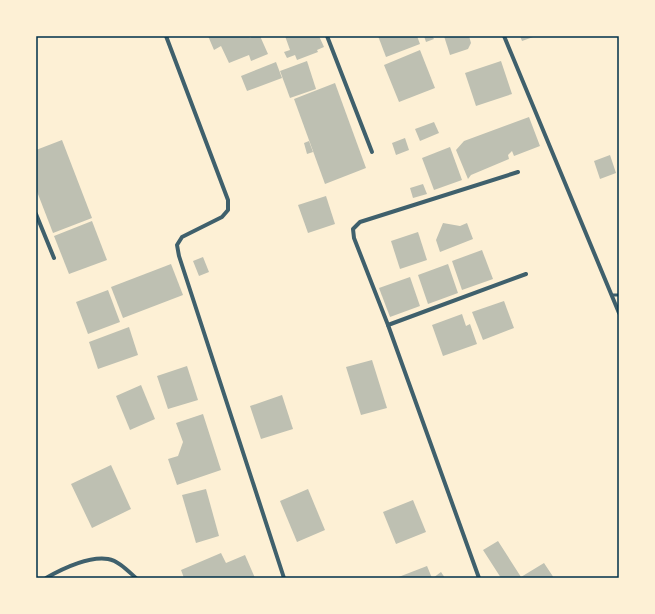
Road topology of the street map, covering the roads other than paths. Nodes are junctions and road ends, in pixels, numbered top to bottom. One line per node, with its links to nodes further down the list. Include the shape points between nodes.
1 (166, 36): 15 (street, via 228,200 228,210 222,217 182,237 177,245 179,256)
2 (327, 36): 4 (street)
3 (504, 36): 10 (street)
4 (372, 152)
5 (518, 172): 12 (street, via 360,222 353,229 354,238)
6 (36, 214): 7 (street)
7 (54, 258)
8 (526, 274): 12 (street)
9 (619, 294): 10 (lane)
10 (612, 295): 11 (street)
11 (619, 313)
12 (388, 325): 16 (street)
13 (46, 578): 14 (street, via 66,567 89,560 108,559 124,567)
14 (136, 578)
15 (284, 578)
16 (479, 578)

